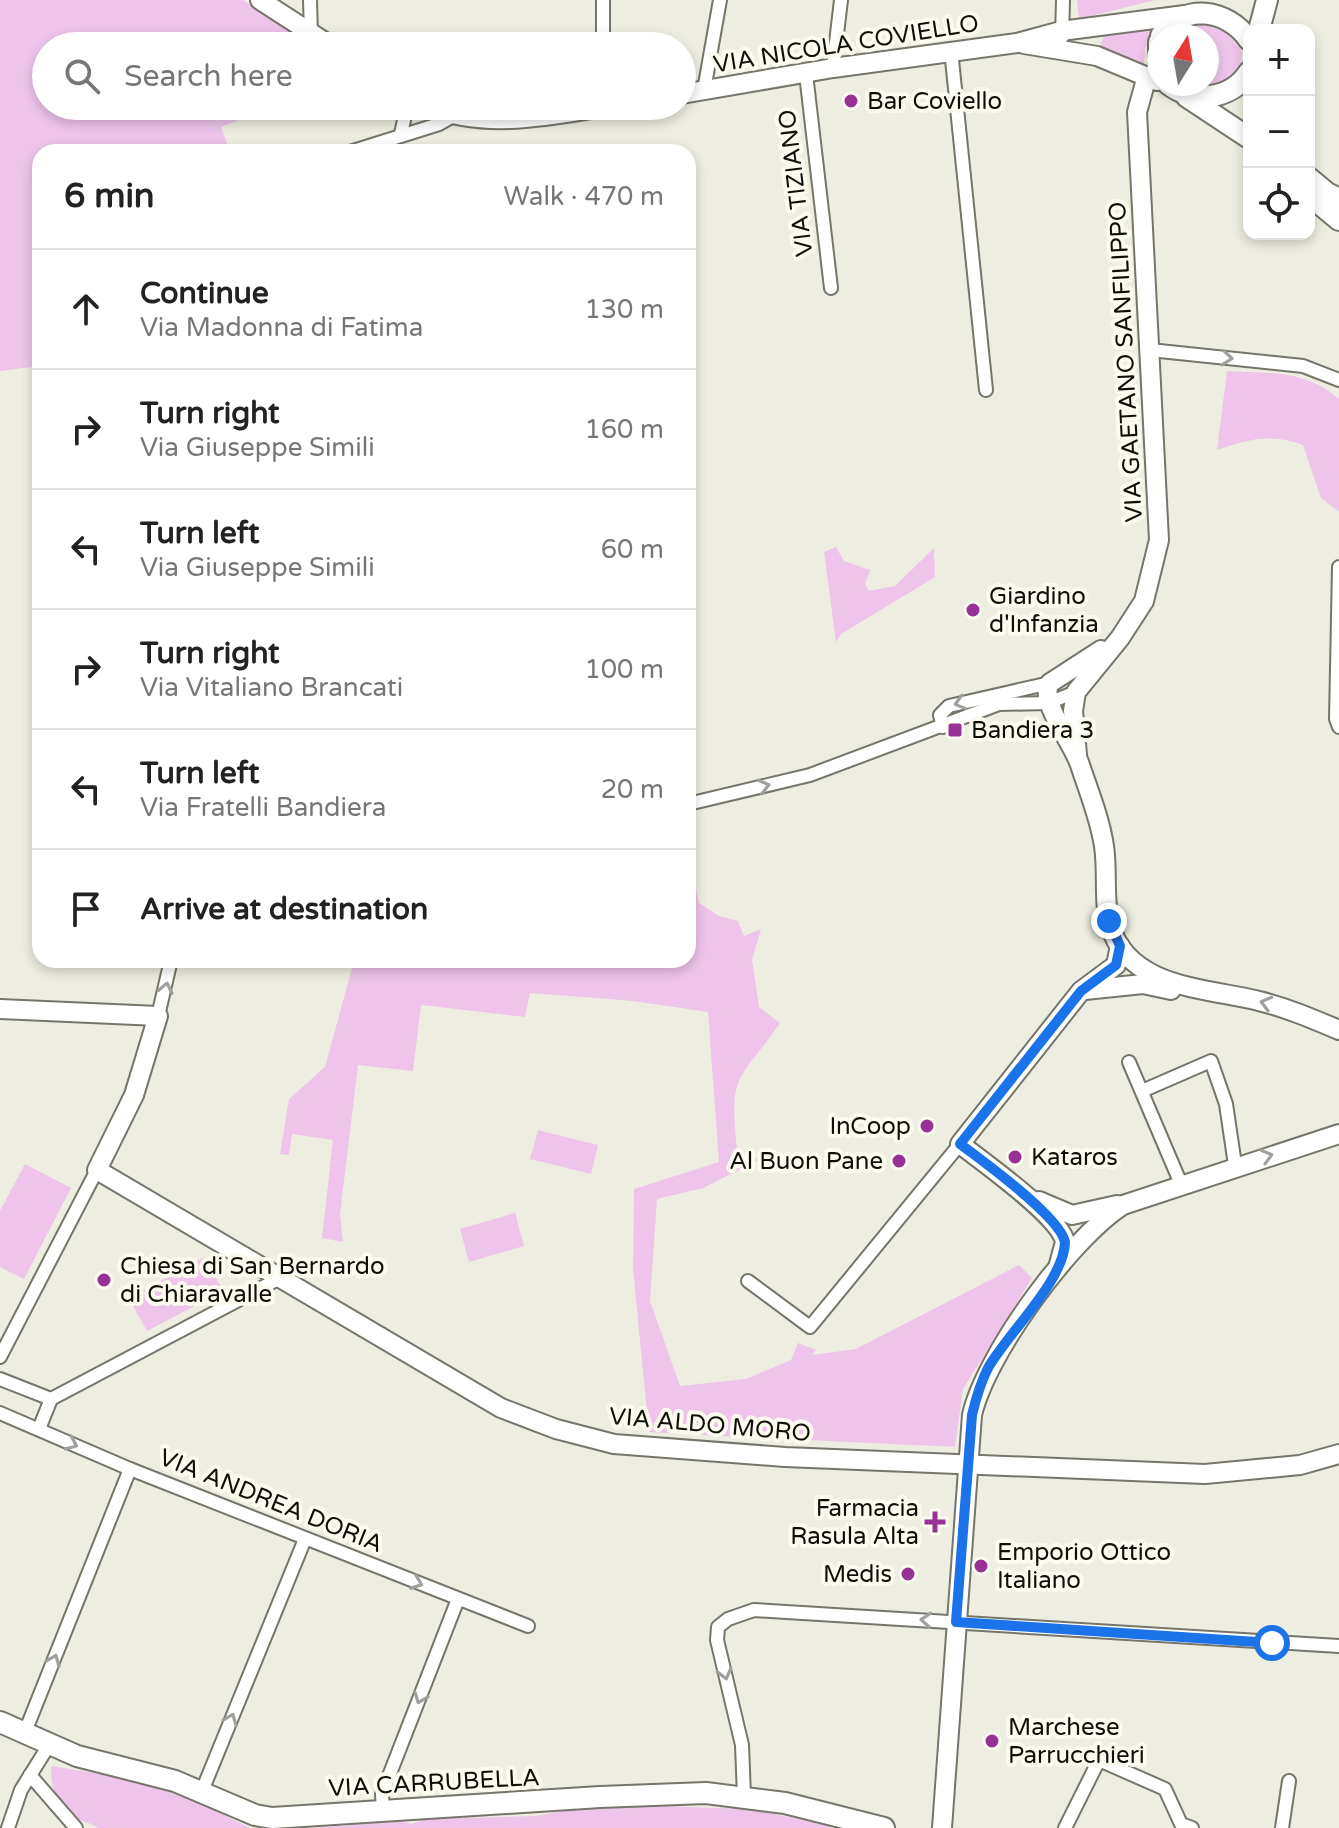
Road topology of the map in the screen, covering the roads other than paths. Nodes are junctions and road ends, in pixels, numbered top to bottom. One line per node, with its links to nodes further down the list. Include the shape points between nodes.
1 (260, 0): 14 (street)
2 (310, 0): 15 (street)
3 (603, 0): 16 (street)
4 (720, 0): 26 (street)
5 (841, 0): 22 (street)
6 (1063, 0): 13 (street)
7 (1221, 0): 9 (main road)
8 (1267, 0): 11 (main road)
9 (1190, 14): 10 (main road); 12 (street); 17 (main road, via 1228,19)
10 (1172, 24)
11 (1261, 24)
12 (1100, 26): 13 (street); 21 (street, via 1092,41)
13 (1061, 31): 18 (street); 20 (street)
14 (309, 32)
15 (311, 32)
16 (603, 32)
17 (1243, 34)
18 (1017, 43): 19 (street, VIA NICOLA COVIELLO); 20 (street)
19 (951, 50): 22 (street, VIA NICOLA COVIELLO); 43 (street)
20 (1062, 50): 21 (street)
21 (1097, 56): 24 (street)
22 (833, 68): 23 (street, VIA NICOLA COVIELLO)
23 (806, 74): 26 (street, VIA NICOLA COVIELLO); 40 (street, VIA TIZIANO)
24 (1147, 75)
25 (1243, 81): 28 (main road)
26 (704, 90): 27 (street, VIA NICOLA COVIELLO)
27 (696, 91)
28 (1219, 94)
29 (1151, 96): 41 (street, VIA GAETANO SANFILIPPO, via 1137,112)
30 (1185, 96): 34 (main road)
31 (404, 120): 33 (street)
32 (446, 120): 33 (street)
33 (401, 134): 35 (street)
34 (1243, 134)
35 (373, 144)
36 (1315, 182): 37 (main road)
37 (1339, 199)
38 (1315, 200): 39 (main road)
39 (1339, 220)
40 (831, 288)
41 (1150, 350): 42 (street, one-way to 42, via 1303,366); 45 (street, VIA GAETANO SANFILIPPO, via 1159,540 1150,586)
42 (1339, 380)
43 (986, 390)
44 (1336, 565): 50 (street)
45 (1120, 638): 46 (street); 47 (street, VIA GAETANO SANFILIPPO)
46 (1050, 683): 48 (street, via 1045,692); 49 (street, one-way to 49, via 949,706 940,715)
47 (1076, 692): 48 (street); 51 (street)
48 (1048, 703): 49 (street, via 999,704); 51 (street)
49 (943, 727): 52 (street, one-way to 49, via 810,775)
50 (1339, 727)
51 (1077, 755): 53 (street, via 1104,847 1109,921)
52 (696, 802)
53 (1120, 946): 55 (street, via 1116,965); 56 (street, via 1142,967)
54 (169, 968): 58 (street, one-way to 54)
55 (1081, 991): 56 (street, via 1143,984); 63 (street)
56 (1194, 991): 59 (street, one-way to 56, via 1262,1002)
57 (0, 1009): 58 (street)
58 (158, 1016): 65 (street, via 134,1095)
59 (1339, 1030)
60 (1129, 1062): 61 (street)
61 (1142, 1091): 64 (street, via 1211,1061 1226,1104); 66 (street)
62 (1339, 1134): 64 (street, one-way to 62)
63 (960, 1144): 67 (street); 71 (street, via 810,1327)
64 (1235, 1165): 66 (street)
65 (97, 1170): 70 (street, VIA ALDO MORO); 72 (street)
66 (1181, 1184): 68 (street)
67 (1019, 1190): 68 (street, via 1072,1215); 69 (street, via 1064,1235)
68 (1123, 1205): 69 (street, via 1102,1218)
69 (1057, 1270): 78 (street, via 989,1366 978,1390)
70 (280, 1278): 74 (street); 78 (street, VIA ALDO MORO, via 501,1408 584,1438 654,1449)
71 (748, 1281)
72 (0, 1357)
73 (0, 1379): 74 (street)
74 (51, 1399): 76 (street)
75 (0, 1413): 76 (street, VIA ANDREA DORIA)
76 (39, 1429): 79 (street, VIA ANDREA DORIA, one-way to 79)
77 (1339, 1454): 78 (street, VIA ALDO MORO, via 1300,1465 1205,1474)
78 (969, 1464): 82 (street)
79 (130, 1469): 80 (street, VIA ANDREA DORIA); 86 (street, one-way to 79)
80 (305, 1539): 81 (street, VIA ANDREA DORIA, one-way to 81); 90 (street, one-way to 80)
81 (458, 1599): 83 (street, VIA ANDREA DORIA); 92 (street, one-way to 92, via 382,1794)
82 (956, 1622): 84 (street); 91 (street, one-way to 91, via 754,1610 718,1627 742,1745); 97 (street)
83 (528, 1626)
84 (1339, 1646)
85 (0, 1722): 86 (main road, VIA CARRUBELLA)
86 (25, 1732): 87 (main road, VIA CARRUBELLA)
87 (49, 1745): 88 (street); 90 (main road, VIA CARRUBELLA)
88 (30, 1775): 94 (street); 95 (street)
89 (1289, 1781): 99 (street)
90 (202, 1791): 92 (main road, VIA CARRUBELLA, via 272,1818)
91 (744, 1796): 92 (main road, VIA CARRUBELLA, via 600,1797); 96 (main road, VIA CARRUBELLA)
92 (383, 1811)
93 (1185, 1827): 98 (street, via 1165,1789 1099,1760)
94 (8, 1828)
95 (76, 1828)
96 (884, 1828)
97 (942, 1828)
98 (1065, 1828)
99 (1282, 1828)

